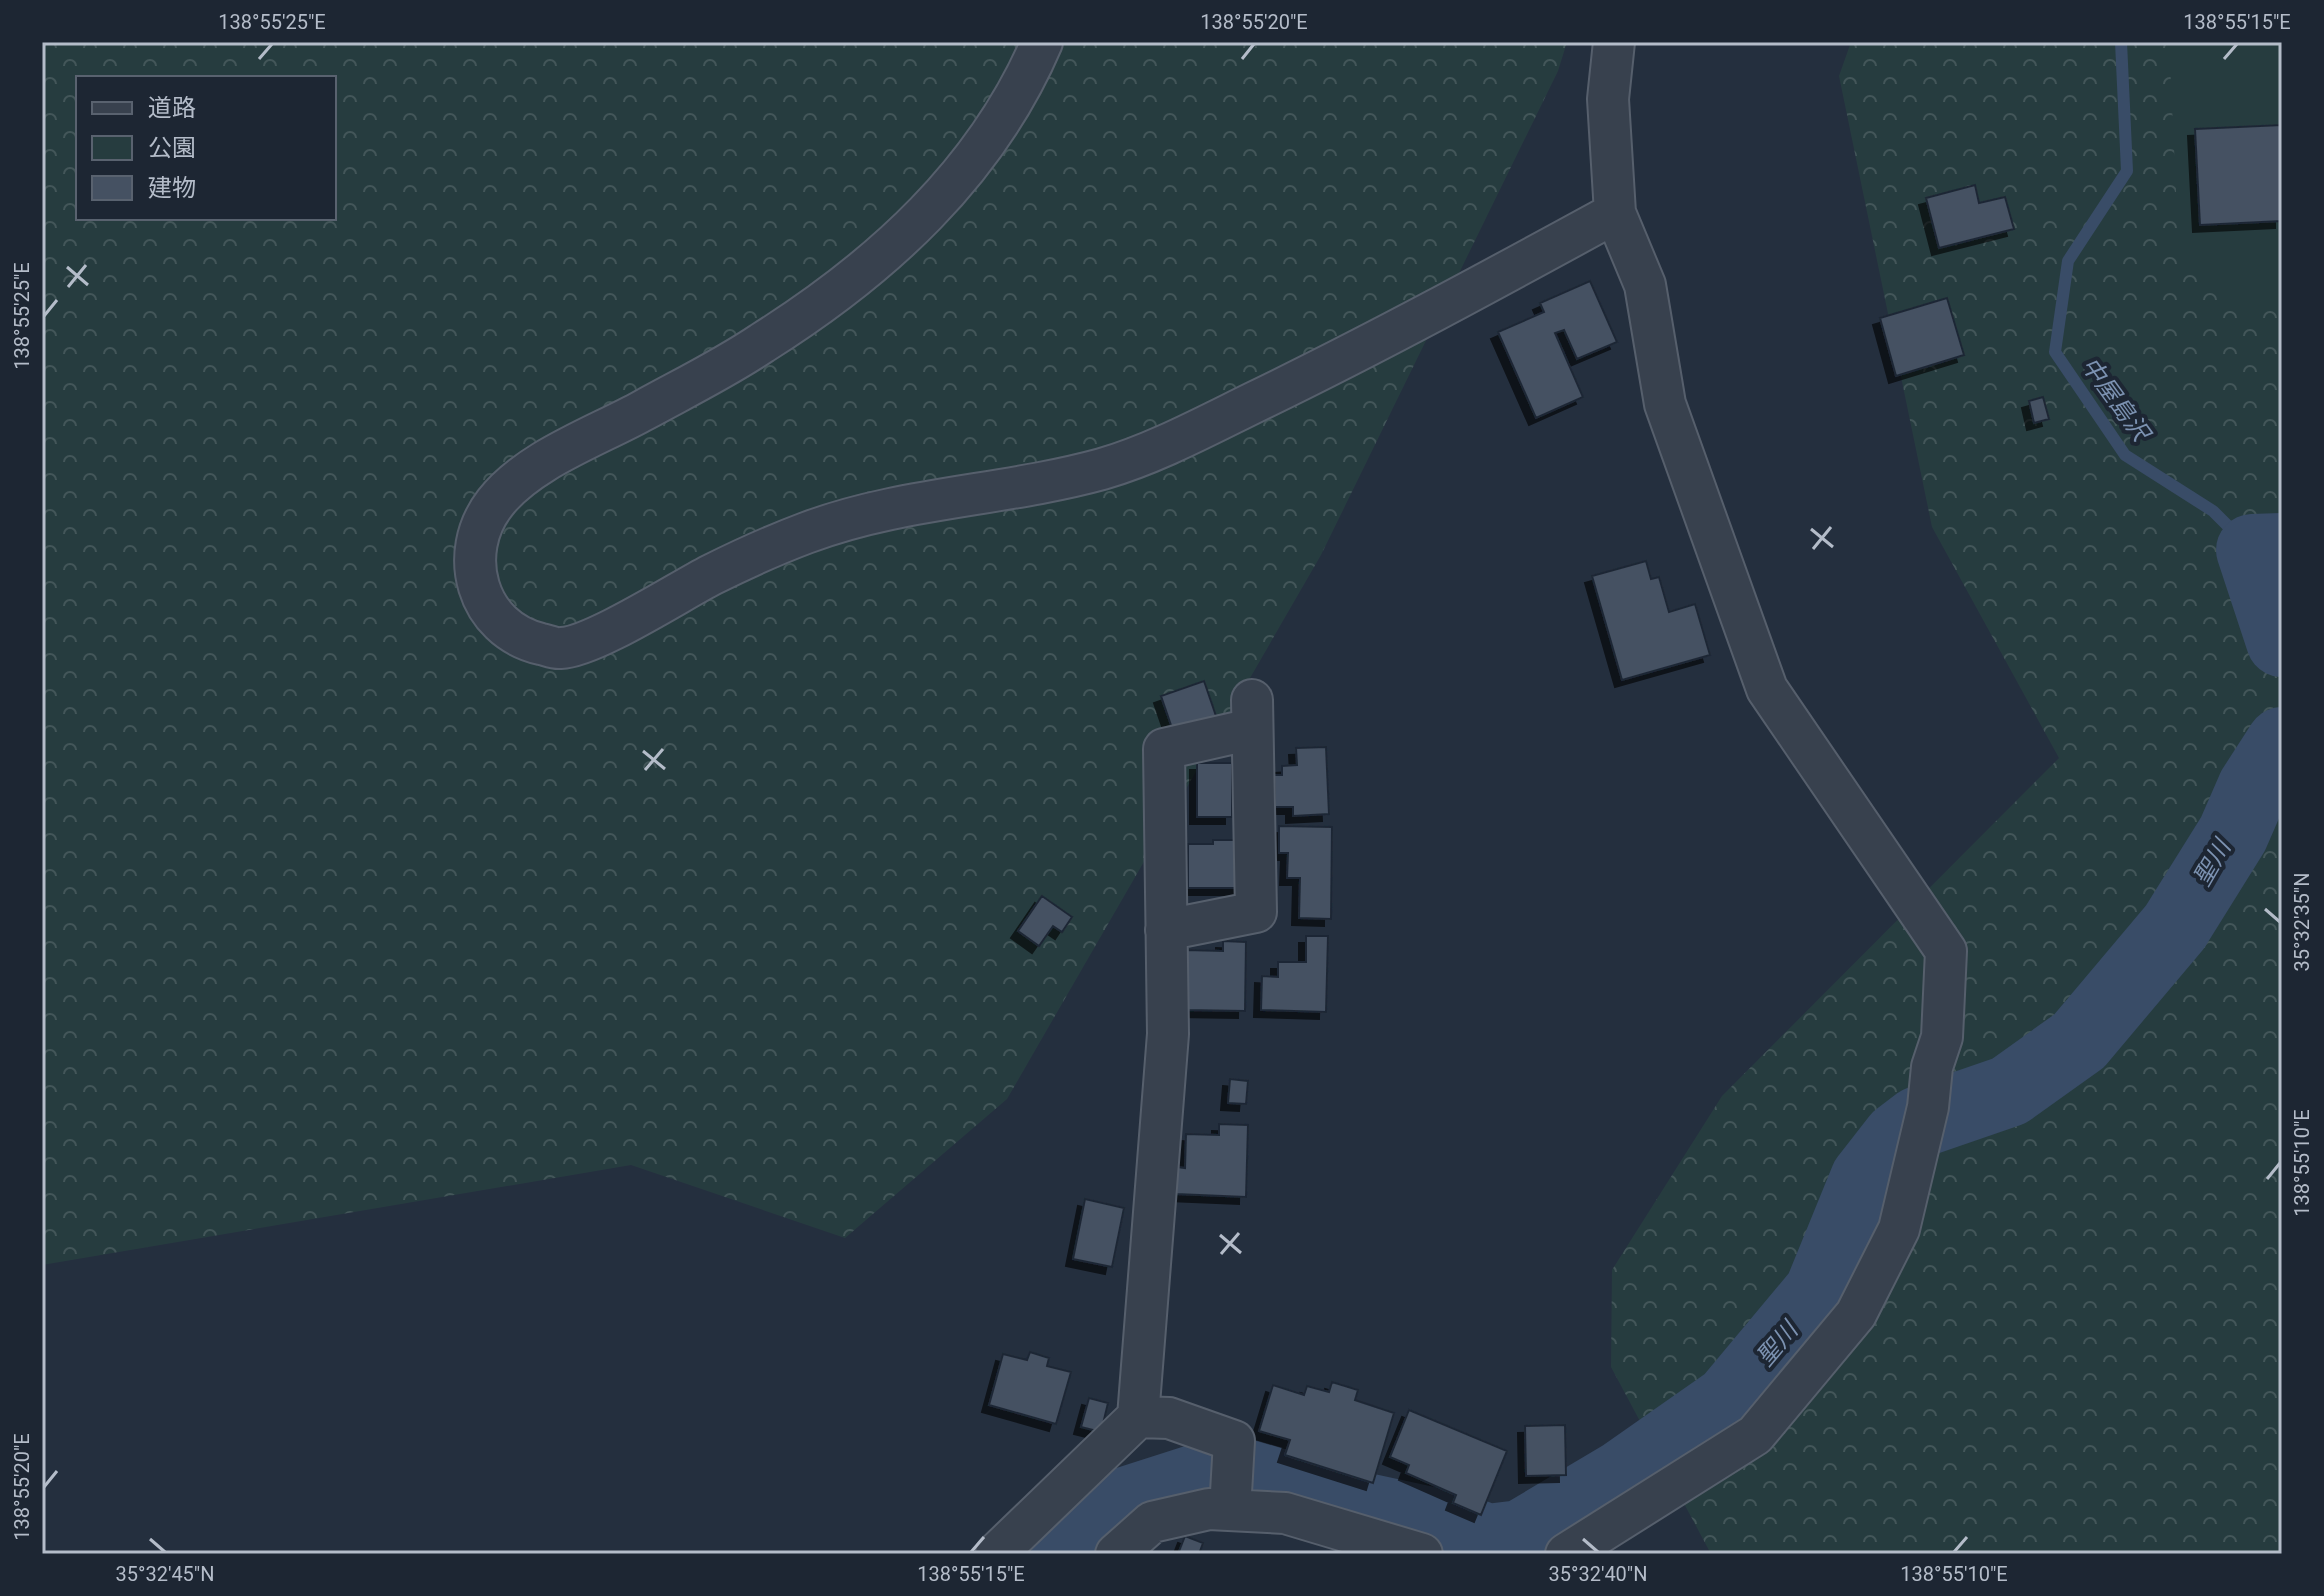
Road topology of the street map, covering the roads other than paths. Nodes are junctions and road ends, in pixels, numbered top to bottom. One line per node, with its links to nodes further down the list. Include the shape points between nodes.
1 (1042, 42): 3 (street, via 1008,112 956,181 901,241 760,345 557,456 515,482 494,504 478,530 474,563 490,611 508,628 530,641 561,648 588,641 714,574 806,533 908,504 1104,468 1335,363)
2 (1614, 42): 3 (street, via 1608,99)
3 (1615, 213): 10 (street, via 1645,285 1665,404 1767,689 1946,951 1942,1037 1899,1229 1856,1314 1755,1435)
4 (1166, 930): 4 (street, via 1164,749 1252,715 1256,912); 5 (street, via 1168,1034)
5 (1138, 1417): 6 (street, via 1169,1418 1234,1441); 7 (street)
6 (1230, 1510): 8 (street, via 1209,1509 1152,1522); 9 (street, via 1285,1513)
7 (996, 1554)
8 (1116, 1554)
9 (1422, 1554)
10 (1566, 1554)

